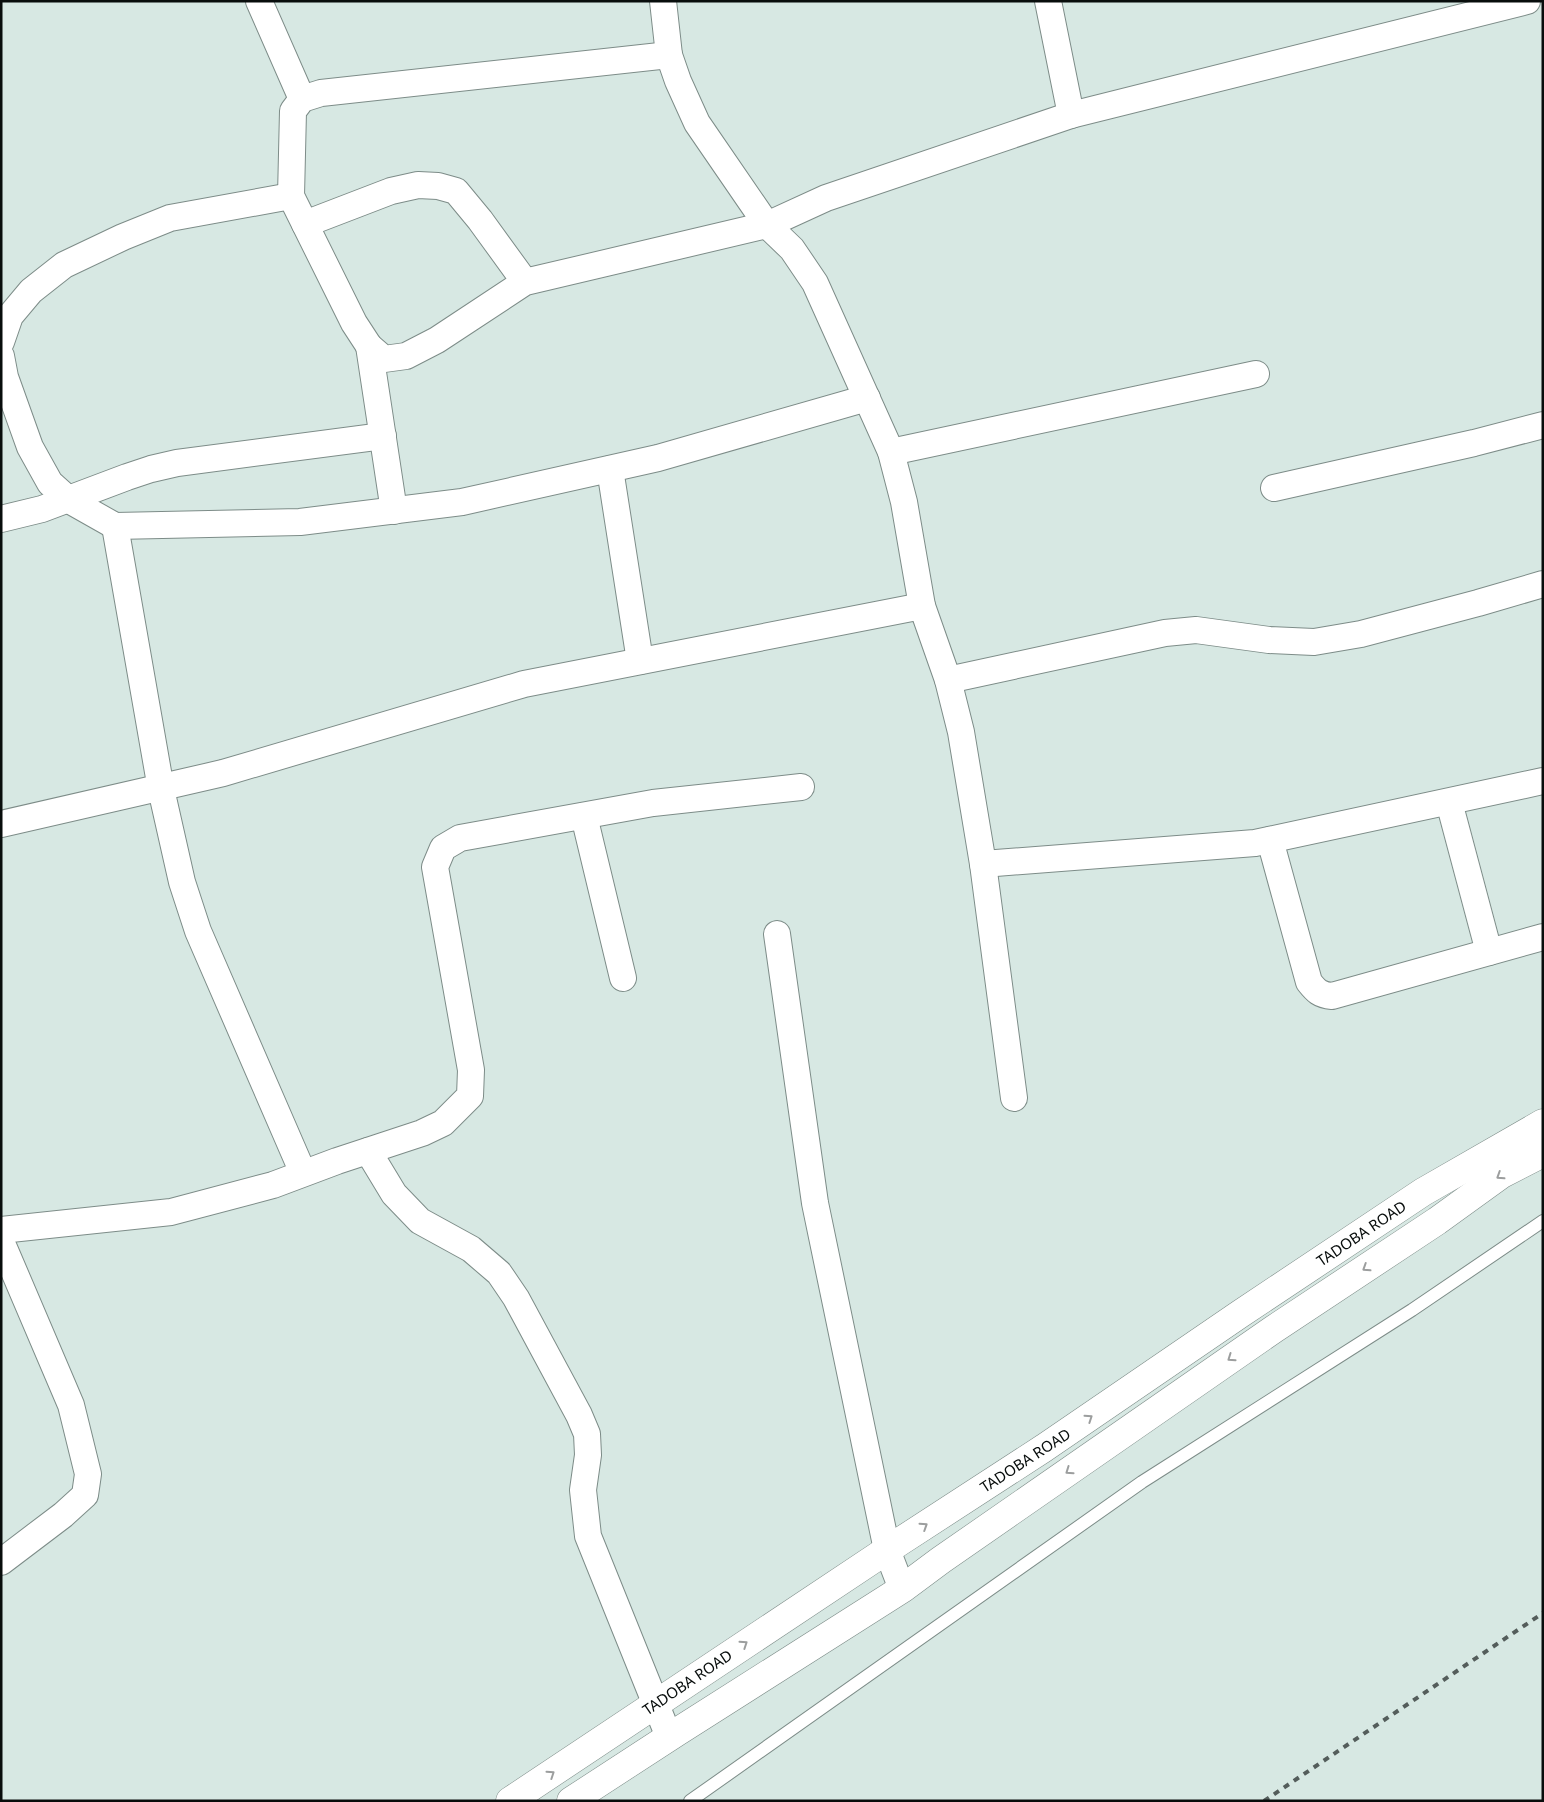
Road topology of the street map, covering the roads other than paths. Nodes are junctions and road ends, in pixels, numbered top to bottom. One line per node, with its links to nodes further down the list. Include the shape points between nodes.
1 (259, 1): 6 (street)
2 (663, 1): 5 (street)
3 (1048, 1): 7 (street)
4 (1527, 1): 7 (street)
5 (669, 55): 6 (street, via 321,93); 10 (street, via 697,123)
6 (302, 99): 8 (street, via 293,111)
7 (1071, 115): 10 (street, via 826,198)
8 (291, 196): 9 (street); 12 (street, via 170,218 123,236 64,265 30,291 10,316)
9 (305, 224): 11 (street, via 391,191 418,185 438,186 456,191); 13 (street, via 354,323)
10 (767, 225): 11 (street); 16 (street, via 792,249 815,283)
11 (525, 282): 13 (street, via 437,340 406,356 384,359)
12 (1, 342)
13 (370, 346): 18 (street)
14 (1, 356): 22 (street, via 5,377 30,446 50,483)
15 (1256, 374): 19 (street)
16 (867, 398): 19 (street); 20 (street)
17 (1543, 425): 21 (street)
18 (383, 436): 22 (street, via 168,465 128,476); 23 (street)
19 (891, 452): 27 (street, via 904,502)
20 (610, 469): 23 (street, via 462,502); 28 (street)
21 (1274, 488)
22 (69, 500): 24 (street); 25 (street)
23 (394, 510): 25 (street, via 300,522)
24 (1, 519)
25 (115, 526): 32 (street)
26 (1543, 584): 29 (street, via 1361,634 1314,642 1269,640 1196,630 1165,633)
27 (922, 606): 28 (street); 29 (street)
28 (640, 661): 32 (street, via 524,684 223,773)
29 (948, 680): 37 (street, via 961,732)
30 (1543, 781): 33 (street)
31 (801, 787): 34 (street, via 653,803)
32 (161, 788): 35 (street); 46 (street, via 182,882 198,931)
33 (1449, 802): 36 (street); 40 (street)
34 (584, 816): 41 (street); 44 (street, via 460,838 443,848 434,867 471,1070 470,1096 443,1123)
35 (1, 824)
36 (1270, 840): 37 (street); 40 (street, via 1309,982 1322,996 1332,996)
37 (983, 864): 42 (street)
38 (777, 934): 50 (street, via 815,1203)
39 (1543, 937): 40 (street)
40 (1489, 952)
41 (623, 978)
42 (1014, 1098)
43 (1543, 1123): 50 (main road, TADOBA ROAD, one-way to 43, via 1423,1192)
44 (368, 1151): 46 (street); 53 (street, via 394,1194 420,1222 471,1249 499,1273 516,1298 579,1415 587,1434 584,1490 588,1536)
45 (1543, 1153): 52 (main road, TADOBA ROAD, one-way to 52, via 1502,1174 1274,1329)
46 (304, 1173): 48 (street, via 273,1185 171,1212)
47 (1543, 1221): 57 (lane, via 1412,1310 1142,1482)
48 (1, 1230)
49 (1, 1241): 51 (street, via 71,1406 88,1474 85,1495)
50 (887, 1550): 52 (street); 53 (main road, TADOBA ROAD, one-way to 50)
51 (1, 1562)
52 (902, 1589): 54 (main road, TADOBA ROAD)
53 (656, 1703): 54 (street); 55 (main road, TADOBA ROAD, one-way to 53)
54 (669, 1737): 56 (main road, TADOBA ROAD)
55 (510, 1801)
56 (571, 1801)
57 (690, 1801)

